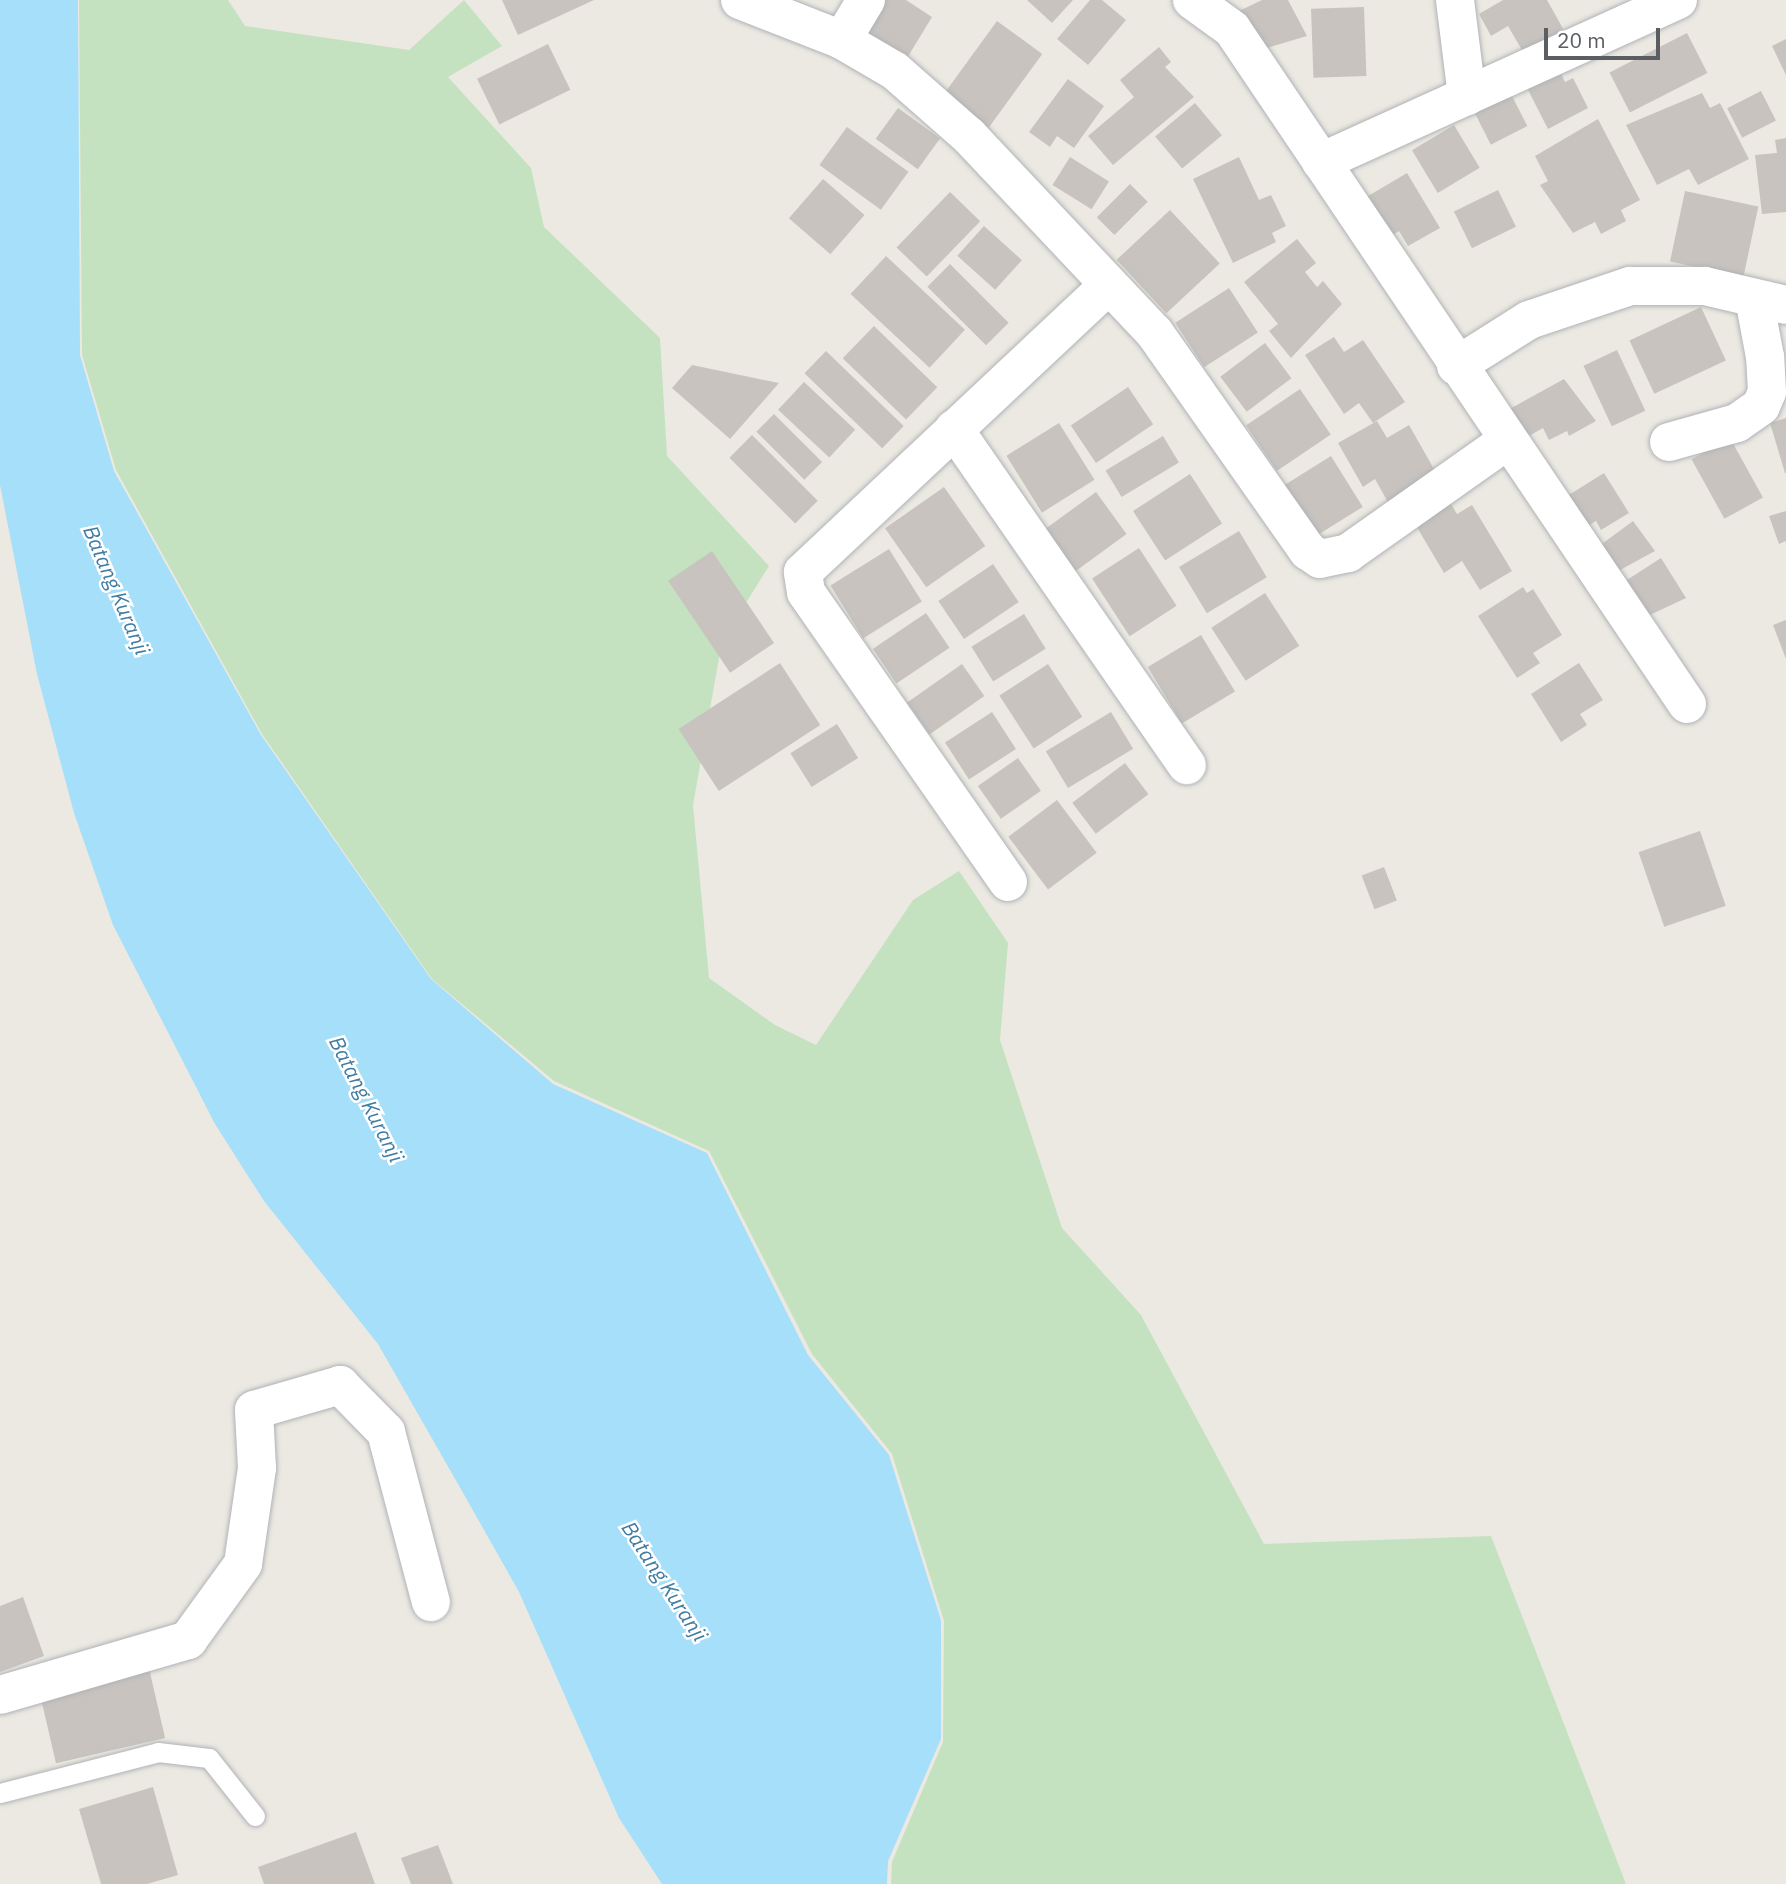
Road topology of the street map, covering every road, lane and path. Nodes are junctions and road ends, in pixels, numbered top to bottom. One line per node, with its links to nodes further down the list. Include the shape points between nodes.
1 (740, 0): 6 (street)
2 (866, 0): 6 (street)
3 (1192, 0): 8 (street, via 1232,29)
4 (1455, 0): 7 (street)
5 (1678, 0): 7 (street)
6 (842, 40): 9 (street, via 895,71 970,136)
7 (1467, 96): 8 (street)
8 (1321, 162): 11 (street)
9 (1108, 286): 12 (street); 13 (street, via 1154,332 1308,551 1320,559 1362,545)
10 (1770, 301): 11 (street, via 1705,286 1630,286 1530,320); 14 (street, via 1767,392 1761,405 1737,423)
11 (1456, 366): 13 (street)
12 (954, 429): 16 (street); 17 (street, via 808,561 803,580)
13 (1507, 440): 15 (street)
14 (1669, 443)
15 (1687, 704)
16 (1187, 765)
17 (1008, 882)
18 (431, 1602): 19 (street, via 386,1432 340,1385 254,1410 257,1468 243,1564 188,1640)
19 (0, 1695)
20 (0, 1793): 21 (lane, via 158,1752 209,1758)
21 (255, 1816)

